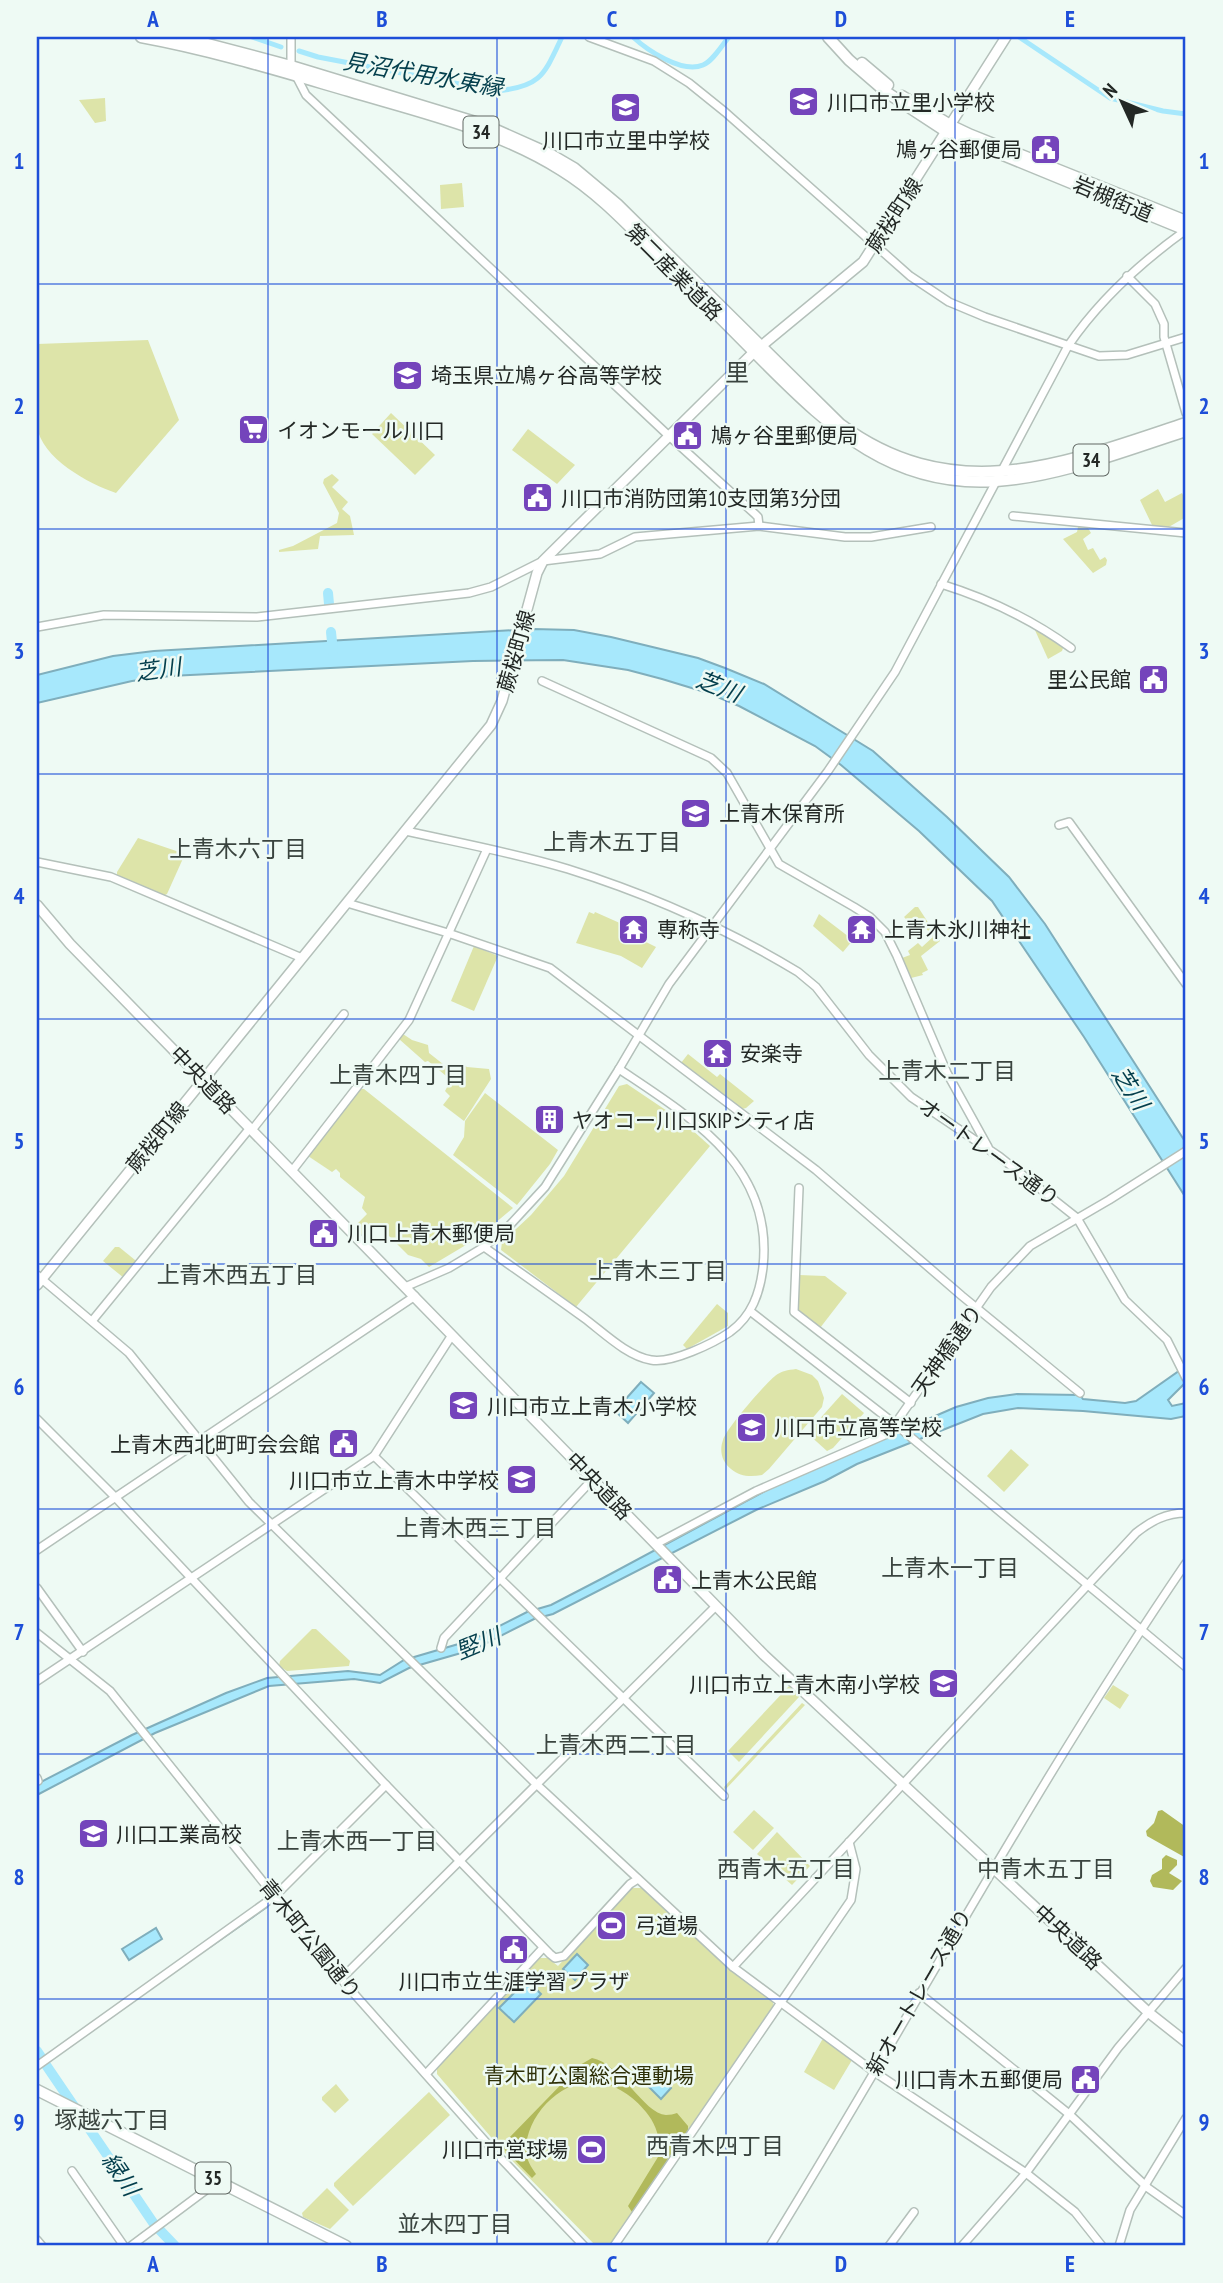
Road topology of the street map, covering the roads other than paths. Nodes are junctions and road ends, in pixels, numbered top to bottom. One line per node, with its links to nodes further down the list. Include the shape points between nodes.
1 (141, 37): 8 (main road, 第二産業道路 / 34)
2 (181, 37): 8 (main road, 第二産業道路 / 34)
3 (292, 37): 8 (street)
4 (589, 37): 14 (street, via 654,61 689,83)
5 (828, 37): 11 (main road, 岩槻街道, via 886,92)
6 (837, 37): 11 (main road, 岩槻街道, via 869,69)
7 (1006, 37): 11 (main road, 蕨桜町線)
8 (292, 70): 9 (main road, 第二産業道路 / 34); 10 (street); 19 (main road, 第二産業道路 / 34, via 485,125 560,160 617,204)
9 (326, 85): 10 (street, via 315,91); 19 (main road, 第二産業道路 / 34, via 495,137 562,170 611,208)
10 (315, 103): 23 (street)
11 (949, 129): 12 (main road, 岩槻街道); 13 (main road, 岩槻街道); 14 (main road, 蕨桜町線)
12 (1186, 221)
13 (1186, 230): 15 (street)
14 (876, 245): 18 (street, via 910,276 949,302); 19 (main road, 蕨桜町線, via 857,267)
15 (1127, 276): 17 (street, via 1155,304); 18 (street)
16 (1186, 337): 17 (street)
17 (1166, 342): 18 (street, via 1108,356); 20 (street)
18 (1068, 346): 24 (street)
19 (757, 349): 23 (main road, 蕨桜町線); 24 (main road, 第二産業道路 / 34, via 834,429 879,457 941,477)
20 (1186, 413)
21 (1186, 423): 24 (main road, 第二産業道路 / 34)
22 (1186, 431): 24 (main road, 第二産業道路 / 34, via 1033,477)
23 (669, 436): 26 (street, via 758,517); 29 (main road, 蕨桜町線)
24 (997, 477): 30 (street)
25 (1013, 516): 28 (street)
26 (759, 526): 27 (street, via 845,537); 29 (street, via 635,537 600,554)
27 (931, 527)
28 (1186, 533)
29 (543, 561): 31 (street, via 508,580 469,593 257,617 104,615); 35 (main road, 蕨桜町線, via 491,725)
30 (941, 584): 32 (street, via 1013,611); 37 (street, via 866,717)
31 (37, 627)
32 (1071, 648)
33 (542, 681): 37 (street, via 711,758 727,773)
34 (1059, 825): 44 (street, via 1069,822)
35 (406, 831): 36 (street, オートレース通り); 39 (main road, 蕨桜町線)
36 (487, 849): 41 (street, オートレース通り, via 579,873); 42 (street)
37 (769, 850): 41 (street); 50 (street, via 786,870 854,906 885,932 947,1073)
38 (37, 862): 43 (street, via 111,877)
39 (347, 903): 42 (street); 43 (main road, 蕨桜町線)
40 (37, 908): 48 (main road, 中央道路)
41 (712, 927): 46 (street); 50 (street, オートレース通り, via 798,972 911,1097)
42 (448, 933): 46 (street, via 550,968); 52 (street, via 410,1020)
43 (302, 958): 48 (main road, 蕨桜町線)
44 (1186, 984)
45 (344, 1014): 49 (street)
46 (638, 1035): 47 (street); 59 (street, via 816,1170)
47 (619, 1069): 55 (street, via 545,1187); 60 (street, via 702,1129 748,1183 760,1211 764,1243 761,1281)
48 (203, 1080): 49 (main road, 中央道路); 56 (main road, 蕨桜町線)
49 (251, 1129): 52 (main road, 中央道路); 61 (street)
50 (990, 1150): 54 (street, オートレース通り)
51 (1186, 1151): 54 (street, 天神橋通り)
52 (292, 1171): 57 (main road, 中央道路)
53 (799, 1188): 65 (street, via 794,1312)
54 (1077, 1218): 59 (street, 天神橋通り, via 1030,1246); 63 (street, オートレース通り, via 1125,1300 1167,1339)
55 (484, 1247): 57 (street); 60 (street, via 623,1347 651,1360 669,1359 714,1341)
56 (38, 1279): 61 (street)
57 (405, 1287): 58 (main road, 中央道路)
58 (415, 1296): 62 (main road, 中央道路); 68 (street)
59 (976, 1307): 64 (street); 65 (street, 天神橋通り)
60 (750, 1311): 67 (street)
61 (92, 1321): 68 (street, via 129,1353)
62 (452, 1335): 69 (street); 70 (main road, 中央道路)
63 (1186, 1378)
64 (1080, 1393)
65 (911, 1403): 67 (street, 天神橋通り)
66 (37, 1419): 71 (street)
67 (895, 1424): 74 (street, 天神橋通り, via 887,1434 756,1491); 79 (street)
68 (200, 1441): 71 (street); 73 (street)
69 (374, 1456): 73 (street); 78 (street)
70 (592, 1480): 74 (main road, 中央道路); 78 (street)
71 (115, 1497): 75 (street); 77 (street)
72 (1186, 1513): 79 (street, via 1151,1521)
73 (272, 1525): 77 (street); 90 (street)
74 (658, 1546): 81 (main road, 中央道路)
75 (37, 1550)
76 (1186, 1563): 82 (street, 新オートレース通り)
77 (191, 1579): 85 (street); 92 (street)
78 (500, 1579): 84 (street, via 444,1639); 89 (street)
79 (1087, 1586): 82 (street); 91 (street)
80 (37, 1588): 85 (street)
81 (716, 1606): 89 (street); 91 (main road, 中央道路)
82 (1140, 1630): 87 (street); 96 (street, 新オートレース通り)
83 (37, 1633): 86 (street, 青木町公園通り)
84 (441, 1648)
85 (83, 1652): 86 (street)
86 (71, 1660): 88 (street); 98 (street, 青木町公園通り, via 110,1691)
87 (1186, 1667)
88 (37, 1681)
89 (624, 1698): 90 (street); 93 (street)
90 (537, 1784): 95 (street); 97 (street)
91 (903, 1784): 94 (street); 96 (main road, 中央道路)
92 (386, 1785): 95 (street); 98 (street)
93 (724, 1796)
94 (849, 1842): 100 (street); 104 (street, via 856,1869 851,1900)
95 (459, 1861): 99 (street); 102 (street)
96 (993, 1867): 103 (street, 新オートレース通り); 105 (main road, 中央道路)
97 (638, 1879): 99 (street, via 564,1956 555,1958); 100 (street)
98 (275, 1896): 102 (street, 青木町公園通り); 107 (street)
99 (544, 1948): 109 (street)
100 (733, 1967): 104 (street)
101 (1186, 1968): 105 (street)
102 (341, 1979): 109 (street, 青木町公園通り)
103 (919, 1993): 108 (street, 新オートレース通り); 111 (street)
104 (781, 2003): 108 (street); 125 (street)
105 (1148, 2012): 106 (main road, 中央道路); 111 (street)
106 (1186, 2042)
107 (42, 2063)
108 (873, 2071): 114 (street); 126 (street, 新オートレース通り)
109 (426, 2074): 124 (street, 青木町公園通り)
110 (37, 2090): 115 (main road, 35)
111 (1069, 2114): 114 (street); 116 (street)
112 (1186, 2118): 116 (street)
113 (72, 2171): 121 (street)
114 (1026, 2173): 128 (street); 129 (street, via 1075,2212)
115 (218, 2181): 122 (street); 123 (main road, 35)
116 (1145, 2186): 118 (street); 130 (street, via 1129,2210)
117 (914, 2212): 127 (street)
118 (1186, 2215)
119 (37, 2240): 120 (street)
120 (42, 2246)
121 (124, 2246)
122 (131, 2246)
123 (346, 2246)
124 (584, 2246)
125 (614, 2246)
126 (770, 2246)
127 (889, 2246)
128 (962, 2246)
129 (1102, 2246)
130 (1119, 2246)

